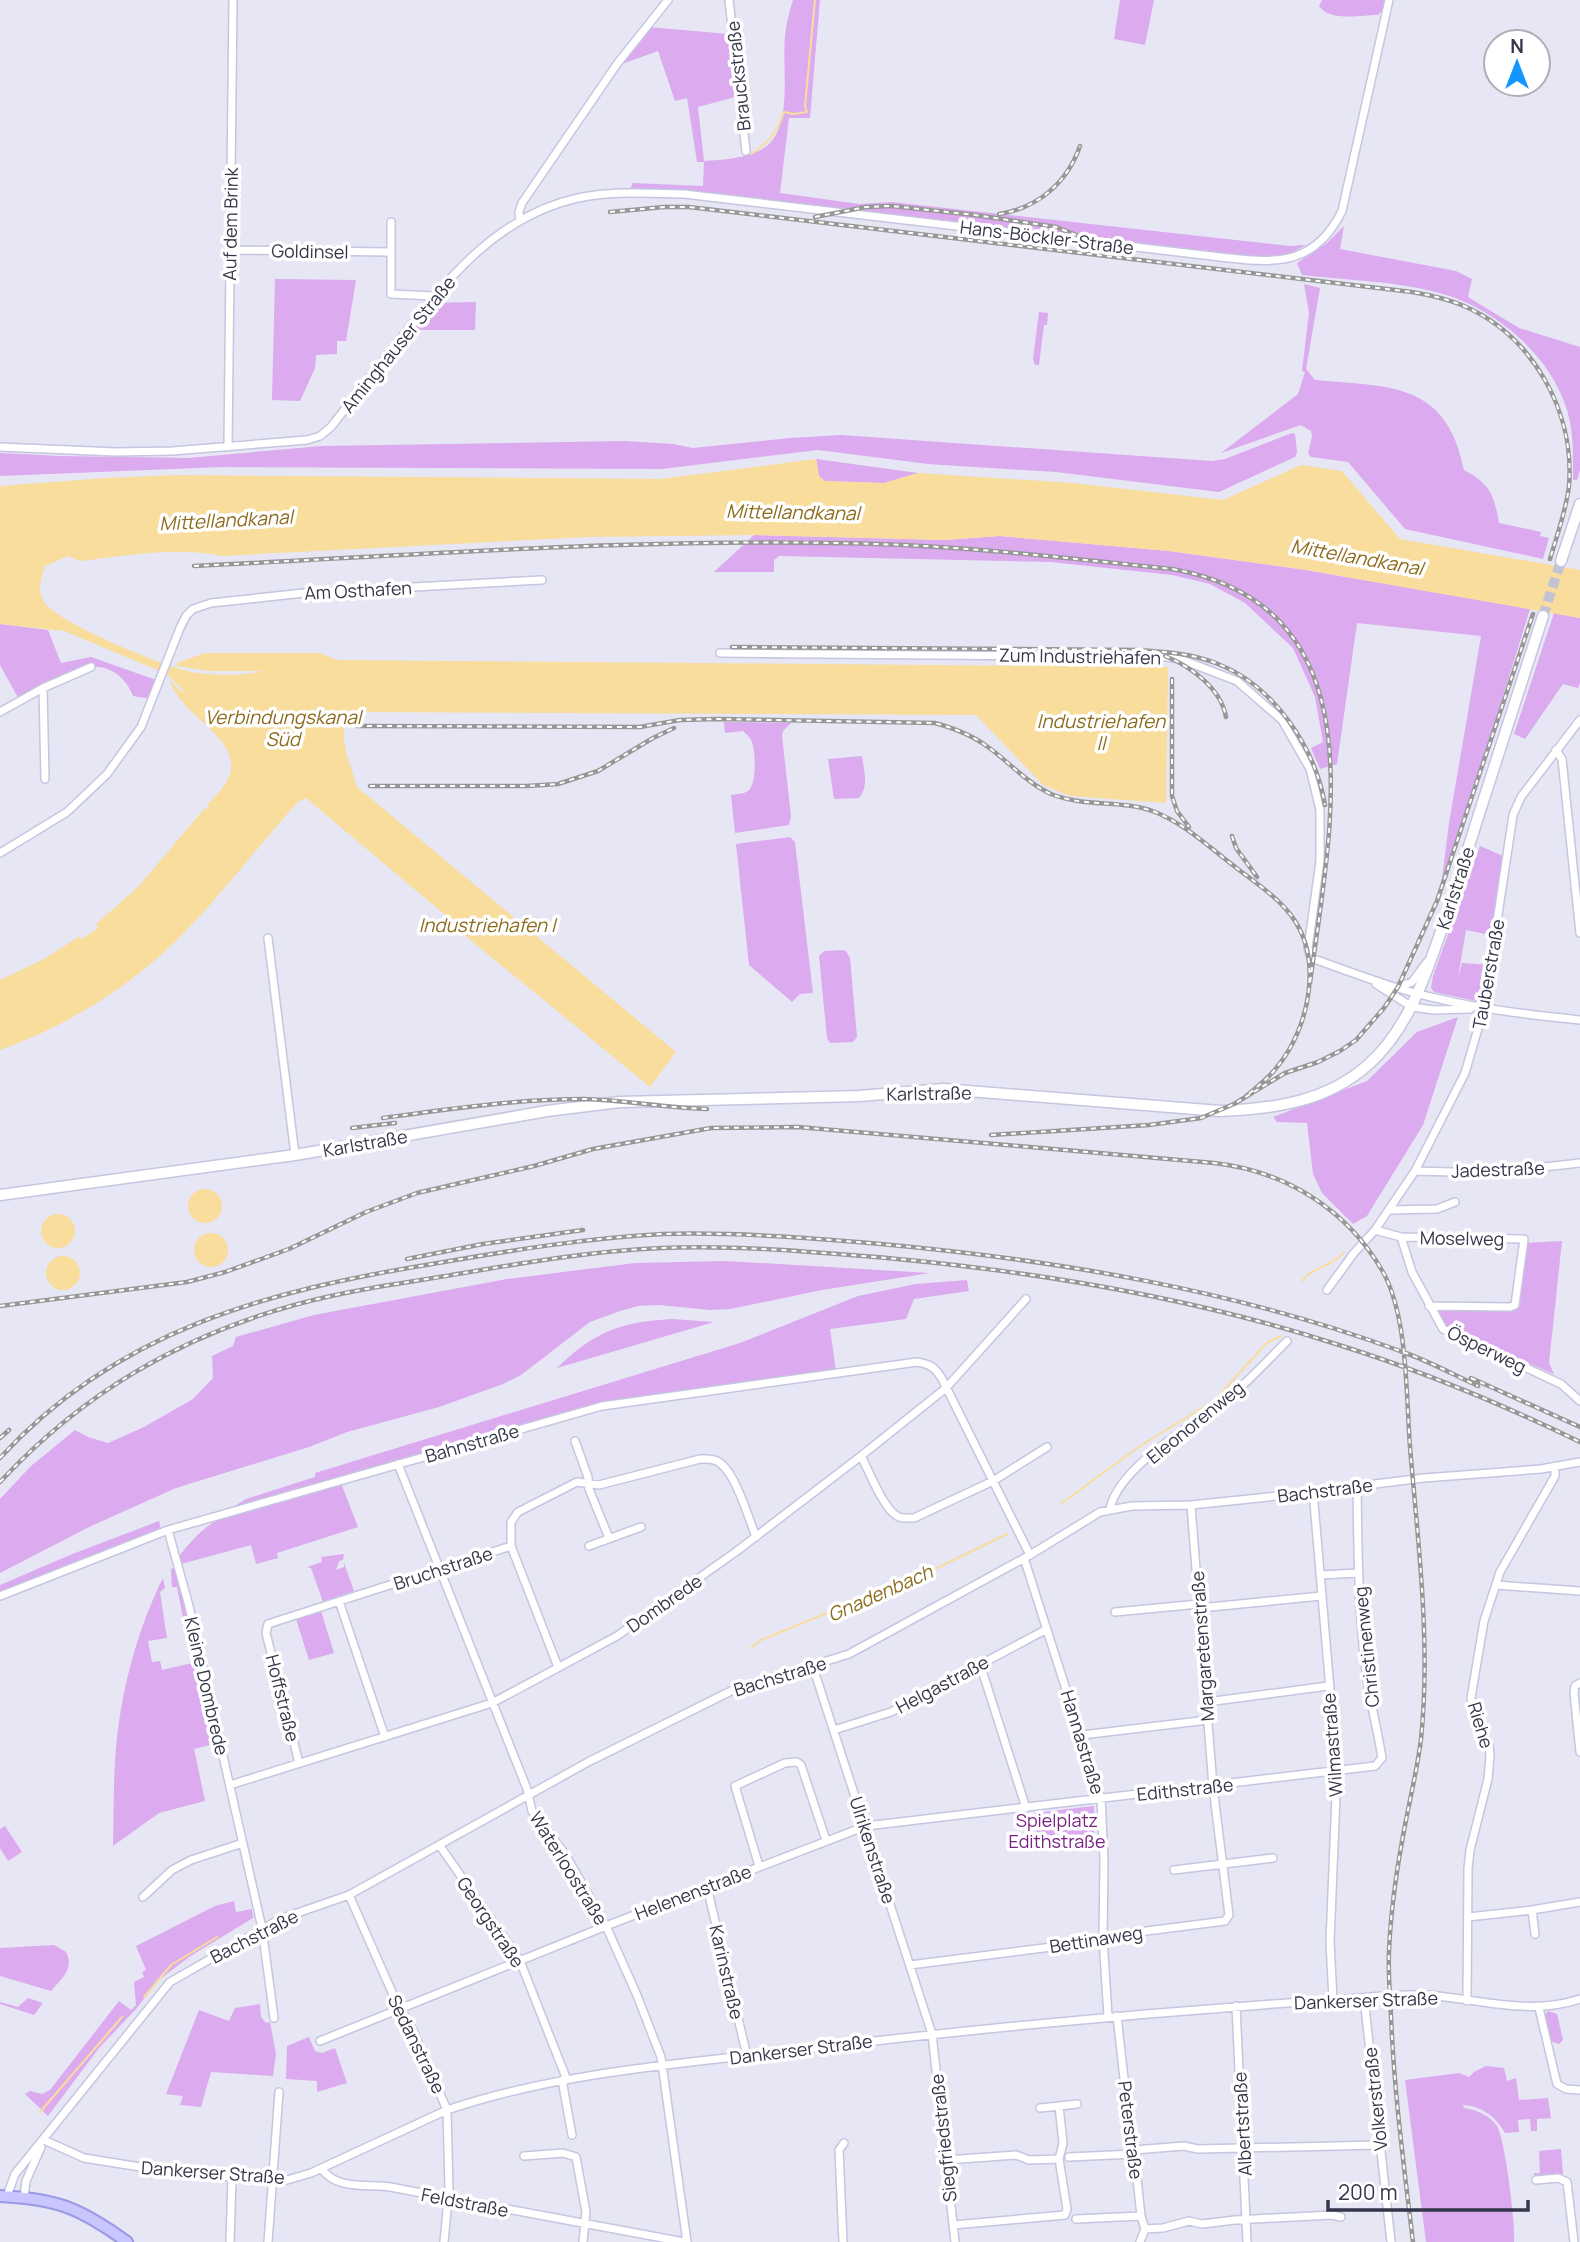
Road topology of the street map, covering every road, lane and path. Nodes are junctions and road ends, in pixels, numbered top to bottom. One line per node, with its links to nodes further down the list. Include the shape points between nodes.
1 (233, 0): 8 (street, Auf dem Brink)
2 (668, 0): 6 (street, via 617,64 522,204)
3 (729, 0): 5 (street, Brauckstraße)
4 (1389, 0): 6 (street, Hans-Böckler-Straße, via 1342,211 1315,246 1287,259 1229,258 675,194 597,195 559,203)
5 (746, 151)
6 (520, 220): 10 (street, Aminghauser Straße, via 479,249)
7 (391, 222): 9 (street)
8 (230, 250): 9 (street, Goldinsel); 12 (street, Auf dem Brink)
9 (391, 252): 10 (street, via 391,293)
10 (434, 296): 12 (street, Aminghauser Straße, via 324,434 307,440)
11 (0, 447): 12 (street, Aminghauser Straße, via 116,452)
12 (228, 447)
13 (1580, 504): 14 (street)
14 (1561, 561)
15 (542, 580): 24 (street, Am Osthafen, via 304,593 193,609 182,623 141,727 107,774 67,812)
16 (1543, 616): 27 (street, Karlstraße)
17 (720, 653): 28 (street, Zum Industriehafen, via 1167,657 1237,681 1282,720 1310,769 1320,810 1320,861 1308,948 1311,958)
18 (91, 667): 19 (street)
19 (43, 688): 20 (street); 23 (street)
20 (0, 712)
21 (1580, 720): 22 (street, Tauberstraße)
22 (1556, 750): 25 (street, via 1562,759); 32 (street, Tauberstraße, via 1513,815)
23 (45, 779)
24 (0, 853)
25 (1580, 933)
26 (268, 938): 34 (street)
27 (1436, 947): 29 (street, via 1412,982); 30 (street, Karlstraße)
28 (1367, 978): 29 (street, Zum Industriehafen); 31 (street, Zum Industriehafen)
29 (1398, 987): 30 (street, Zum Industriehafen)
30 (1419, 993): 31 (street, Karlstraße); 32 (street, Zum Industriehafen)
31 (1412, 1007): 32 (street); 34 (street, Karlstraße, via 1377,1055 1353,1077 1307,1099 1263,1109 1186,1110 930,1089 620,1102)
32 (1484, 1008): 33 (street); 36 (street, Tauberstraße, via 1465,1073)
33 (1580, 1020)
34 (295, 1156): 37 (street, Karlstraße)
35 (1580, 1163): 36 (street, Jadestraße, via 1490,1173)
36 (1415, 1171): 39 (street, Tauberstraße)
37 (0, 1195)
38 (1455, 1202): 39 (street, via 1437,1209)
39 (1390, 1210): 40 (street, Tauberstraße)
40 (1375, 1230): 41 (street, Moselweg); 42 (street, Tauberstraße)
41 (1401, 1237): 44 (street, Ösperweg); 44 (street, Moselweg, via 1524,1240 1515,1305)
42 (1326, 1290)
43 (1026, 1299): 46 (street, Dombrede)
44 (1429, 1306): 47 (street, Ösperweg, via 1443,1329 1561,1384)
45 (1287, 1341): 59 (street, Eleonorenweg, via 1218,1406 1156,1449 1116,1493)
46 (946, 1388): 50 (street, Dombrede); 52 (street, Bahnstraße, via 936,1369 917,1362 698,1392 602,1406); 54 (street, Bahnstraße)
47 (1580, 1401)
48 (575, 1441): 55 (street)
49 (1046, 1447): 54 (street)
50 (861, 1456): 54 (street, via 888,1507 903,1518 924,1515); 62 (street, Dombrede)
51 (1580, 1462): 53 (street, Bachstraße)
52 (398, 1464): 61 (street, Bahnstraße); 67 (street, Waterloostraße)
53 (1555, 1466): 56 (street, Bachstraße); 70 (street, Riehe, via 1555,1476)
54 (993, 1480): 66 (street, Hannastraße)
55 (589, 1484): 62 (street, Bruchstraße, via 710,1459 731,1476); 63 (street); 64 (street, Bruchstraße, via 577,1482 518,1512 511,1522)
56 (1357, 1486): 57 (street, Bachstraße); 68 (street, Christinenweg)
57 (1313, 1491): 58 (street, Bachstraße); 69 (street, Wilmastraße)
58 (1191, 1505): 59 (street, Bachstraße); 75 (street, Margaretenstraße)
59 (1110, 1509): 66 (street, Bachstraße, via 1089,1517)
60 (641, 1527): 63 (street)
61 (168, 1530): 72 (street, Bahnstraße); 93 (street, Kleine Dombrede)
62 (755, 1537): 80 (street, Dombrede, via 626,1630)
63 (609, 1538): 65 (street)
64 (510, 1546): 67 (street, Bruchstraße); 80 (street)
65 (589, 1546)
66 (1027, 1557): 77 (street, Hannastraße); 81 (street, Bachstraße, via 849,1654)
67 (438, 1569): 74 (street, Bruchstraße); 85 (street, Waterloostraße)
68 (1358, 1573): 69 (street); 92 (street, Christinenweg, via 1367,1680 1382,1758 1375,1766)
69 (1320, 1575): 73 (street, Wilmastraße)
70 (1496, 1585): 71 (street); 111 (street, Riehe, via 1484,1620 1471,1698 1490,1755 1470,1850)
71 (1580, 1591)
72 (0, 1596)
73 (1321, 1596): 75 (street); 83 (street, Wilmastraße)
74 (339, 1601): 78 (street, Bruchstraße, via 271,1622); 89 (street)
75 (1199, 1606): 76 (street); 84 (street, Margaretenstraße)
76 (1115, 1612)
77 (1047, 1629): 79 (street, Helgastraße); 88 (street, Hannastraße)
78 (267, 1633): 91 (street, Hoffstraße)
79 (980, 1664): 87 (street, Helgastraße, via 891,1712); 97 (street)
80 (558, 1667): 85 (street, Dombrede)
81 (813, 1667): 87 (street, Ulrikenstraße); 95 (street, Bachstraße, via 733,1690)
82 (1580, 1683): 90 (street, via 1574,1693)
83 (1328, 1686): 84 (street); 92 (street, Wilmastraße)
84 (1207, 1702): 86 (street, Margaretenstraße)
85 (492, 1703): 89 (street, Dombrede); 95 (street, Waterloostraße)
86 (1208, 1720): 88 (street); 94 (street, Margaretenstraße)
87 (834, 1730): 98 (street, Ulrikenstraße)
88 (1082, 1735): 96 (street, Hannastraße)
89 (385, 1737): 91 (street, Dombrede)
90 (1580, 1752)
91 (299, 1763): 93 (street, Dombrede)
92 (1337, 1771): 94 (street, Edithstraße); 120 (street, Wilmastraße, via 1330,1942)
93 (230, 1785): 100 (street, Kleine Dombrede)
94 (1213, 1787): 96 (street, Edithstraße); 103 (street, Bettinaweg)
95 (527, 1796): 101 (street, Bachstraße); 112 (street, Waterloostraße, via 532,1811 565,1854)
96 (1101, 1799): 97 (street, Edithstraße); 115 (street, Hannastraße)
97 (1026, 1808): 98 (street, Edithstraße)
98 (866, 1826): 99 (street, Helenenstraße); 117 (street, Ulrikenstraße)
99 (826, 1840): 104 (street, Helenenstraße); 104 (street, via 801,1765 785,1763 735,1786)
100 (243, 1843): 108 (street, via 172,1870); 113 (street, Kleine Dombrede)
101 (440, 1846): 107 (street, Bachstraße); 116 (street, Georgstraße)
102 (1273, 1858): 103 (street)
103 (1224, 1864): 105 (street); 115 (street, Bettinaweg, via 1229,1915 1225,1922)
104 (759, 1866): 106 (street, Helenenstraße)
105 (1174, 1870)
106 (707, 1887): 112 (street, Helenenstraße); 130 (street, Karinstraße)
107 (349, 1895): 113 (street, Bachstraße); 123 (street, Sedanstraße)
108 (143, 1897)
109 (1580, 1902): 110 (street)
110 (1532, 1910): 111 (street); 114 (street)
111 (1468, 1917): 121 (street, Riehe)
112 (606, 1926): 116 (street, Helenenstraße); 131 (street, Waterloostraße)
113 (262, 1928): 127 (street, Kleine Dombrede); 140 (street, Bachstraße, via 170,1982)
114 (1535, 1934)
115 (1103, 1939): 117 (street, Bettinaweg); 126 (street, Hannastraße)
116 (520, 1961): 123 (street, Helenenstraße); 132 (street, Georgstraße)
117 (910, 1965): 128 (street, Ulrikenstraße)
118 (1364, 1998): 120 (street, Dankerser Straße); 121 (street, Dankerser Straße, via 1415,1995); 142 (street, Volkerstraße)
119 (1580, 1999): 124 (street, Dankerser Straße)
120 (1333, 2000): 122 (street, Dankerser Straße)
121 (1467, 2001): 124 (street, Dankerser Straße)
122 (1236, 2006): 125 (street, Dankerser Straße); 143 (street, Albertstraße)
123 (400, 2008): 129 (street, Helenenstraße); 138 (street, Sedanstraße)
124 (1539, 2008): 133 (street, via 1557,2084)
125 (1117, 2016): 126 (street, Dankerser Straße); 144 (street, Peterstraße)
126 (1108, 2017): 128 (street, Dankerser Straße)
127 (274, 2018)
128 (932, 2034): 130 (street, Dankerser Straße); 148 (street, Siegfriedstraße)
129 (320, 2040)
130 (747, 2056): 131 (street, Dankerser Straße)
131 (663, 2065): 132 (street, Dankerser Straße); 169 (street, Waterloostraße)
132 (565, 2080): 138 (street, Dankerser Straße); 139 (street, Georgstraße)
133 (1580, 2090)
134 (279, 2092): 151 (street)
135 (1077, 2104): 136 (street)
136 (1059, 2106): 137 (street); 147 (street, via 1063,2143)
137 (1040, 2108)
138 (447, 2110): 149 (street, Dankerser Straße); 155 (street, Sedanstraße)
139 (572, 2135)
140 (44, 2140): 150 (street, Dankerser Straße, via 83,2158); 153 (street, Bachstraße); 154 (street, Bachstraße)
141 (844, 2143): 170 (street, via 839,2150)
142 (1380, 2145): 143 (street); 174 (street, Volkerstraße)
143 (1242, 2147): 144 (street); 159 (street, Albertstraße)
144 (1134, 2152): 146 (street); 156 (street, Peterstraße)
145 (524, 2156): 160 (street, via 563,2153 576,2157)
146 (1069, 2157)
147 (1059, 2159): 148 (street, via 1030,2160 1016,2155); 161 (street, via 1066,2189 1065,2216)
148 (946, 2160): 161 (street, Siegfriedstraße)
149 (322, 2168): 151 (street, Dankerser Straße, via 298,2178); 155 (street, Feldstraße, via 341,2183)
150 (232, 2177): 151 (street, Dankerser Straße); 165 (street)
151 (272, 2179): 166 (street)
152 (1536, 2180): 175 (street, via 1567,2182)
153 (3, 2196): 154 (main road)
154 (24, 2197): 164 (main road, via 69,2206)
155 (449, 2199): 160 (street, Feldstraße); 167 (street, Sedanstraße)
156 (1141, 2216): 158 (street); 162 (street, Peterstraße)
157 (1341, 2217): 159 (street)
158 (1076, 2219)
159 (1247, 2219): 162 (street, via 1189,2221); 173 (street, Albertstraße)
160 (586, 2225): 163 (street, Feldstraße); 168 (street)
161 (953, 2225): 171 (street, Siegfriedstraße)
162 (1145, 2229): 172 (street)
163 (660, 2240): 169 (street, Feldstraße)
164 (127, 2242)
165 (230, 2242)
166 (268, 2242)
167 (444, 2242)
168 (583, 2242)
169 (686, 2242)
170 (843, 2242)
171 (955, 2242)
172 (1140, 2242)
173 (1247, 2242)
174 (1391, 2242)
175 (1574, 2242)

